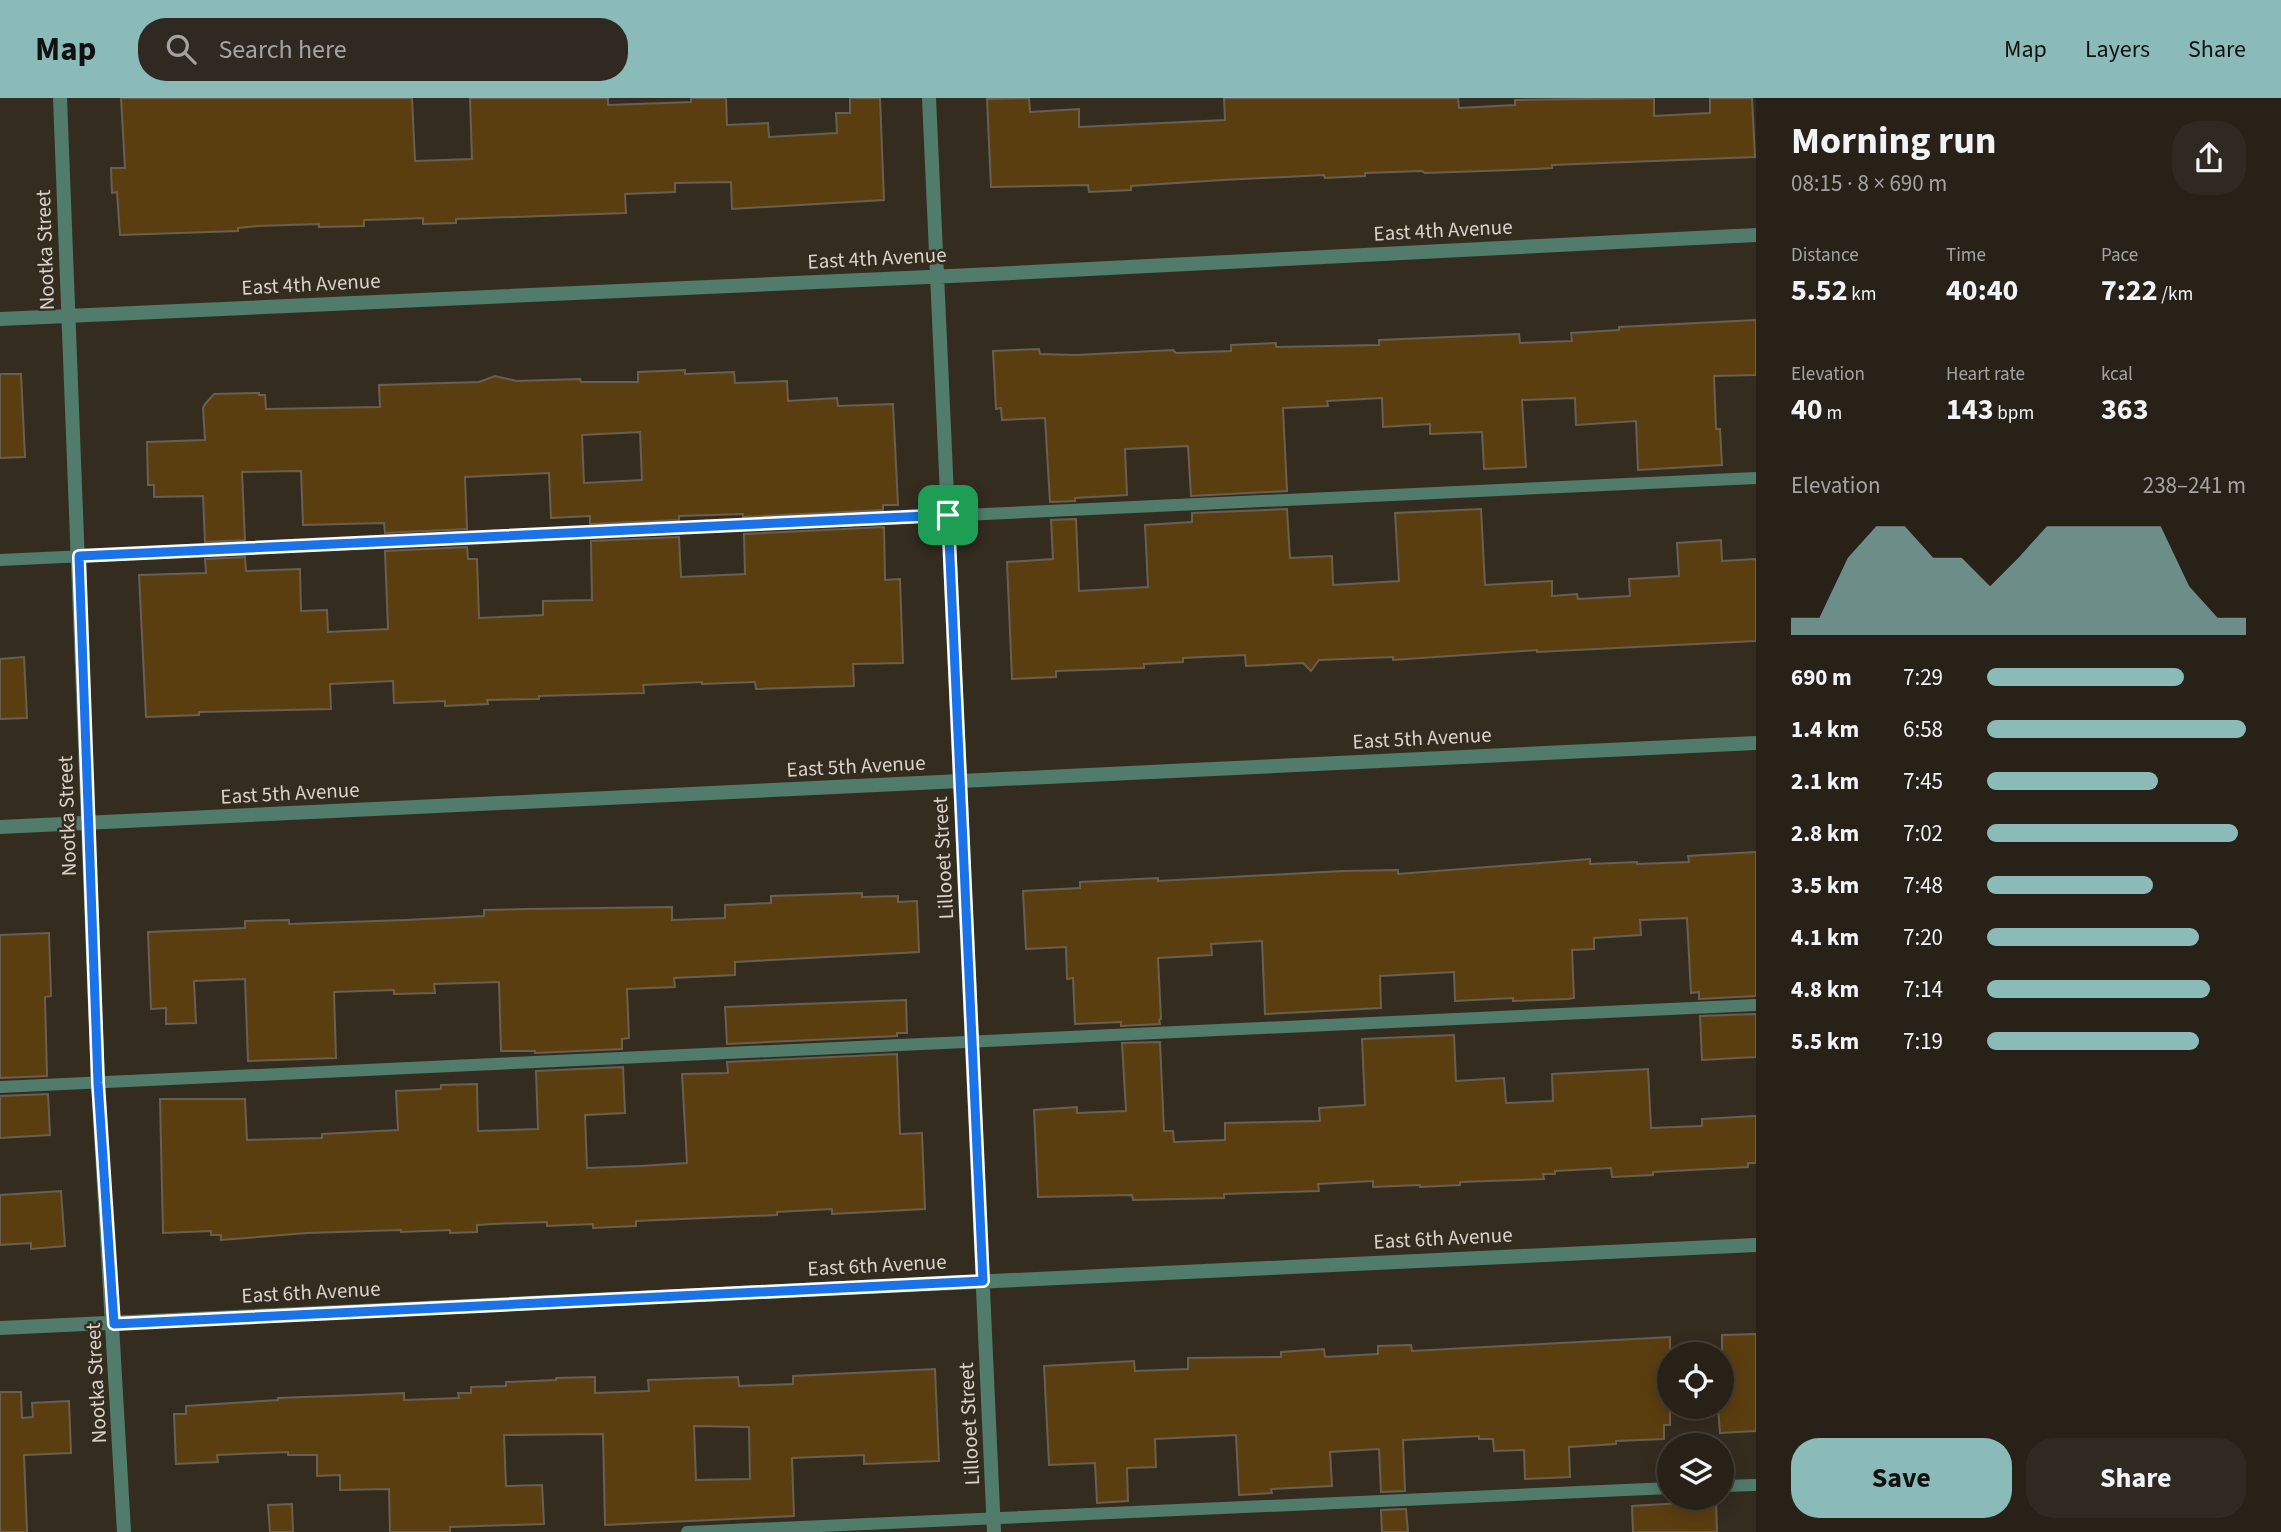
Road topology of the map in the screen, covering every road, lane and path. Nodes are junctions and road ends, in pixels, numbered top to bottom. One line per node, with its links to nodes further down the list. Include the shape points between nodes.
1 (60, 98): 5 (street, Nootka Street)
2 (929, 98): 4 (street, Lillooet Street)
3 (1756, 235): 4 (street, East 4th Avenue)
4 (937, 276): 5 (street, East 4th Avenue); 8 (street, Lillooet Street)
5 (68, 315): 6 (street, East 4th Avenue); 9 (street, Nootka Street)
6 (0, 319)
7 (1756, 478): 8 (lane)
8 (948, 515): 9 (lane); 12 (street, Lillooet Street)
9 (79, 556): 10 (lane); 13 (street, Nootka Street)
10 (0, 560)
11 (1756, 743): 12 (street, East 5th Avenue)
12 (960, 782): 13 (street, East 5th Avenue); 16 (street, Lillooet Street)
13 (88, 823): 14 (street, East 5th Avenue); 17 (street, Nootka Street)
14 (0, 827)
15 (1756, 1005): 16 (lane)
16 (972, 1042): 17 (lane); 20 (street, Lillooet Street)
17 (98, 1083): 18 (lane); 21 (street, Nootka Street)
18 (0, 1087)
19 (1756, 1244): 20 (street, East 6th Avenue)
20 (983, 1281): 21 (street, East 6th Avenue); 26 (street, Lillooet Street)
21 (114, 1324): 22 (street, East 6th Avenue); 27 (street, Nootka Street)
22 (0, 1328)
23 (1756, 1485): 24 (lane)
24 (1734, 1486)
25 (1657, 1490): 26 (lane)
26 (994, 1525): 28 (lane)
27 (124, 1532)
28 (687, 1532)

